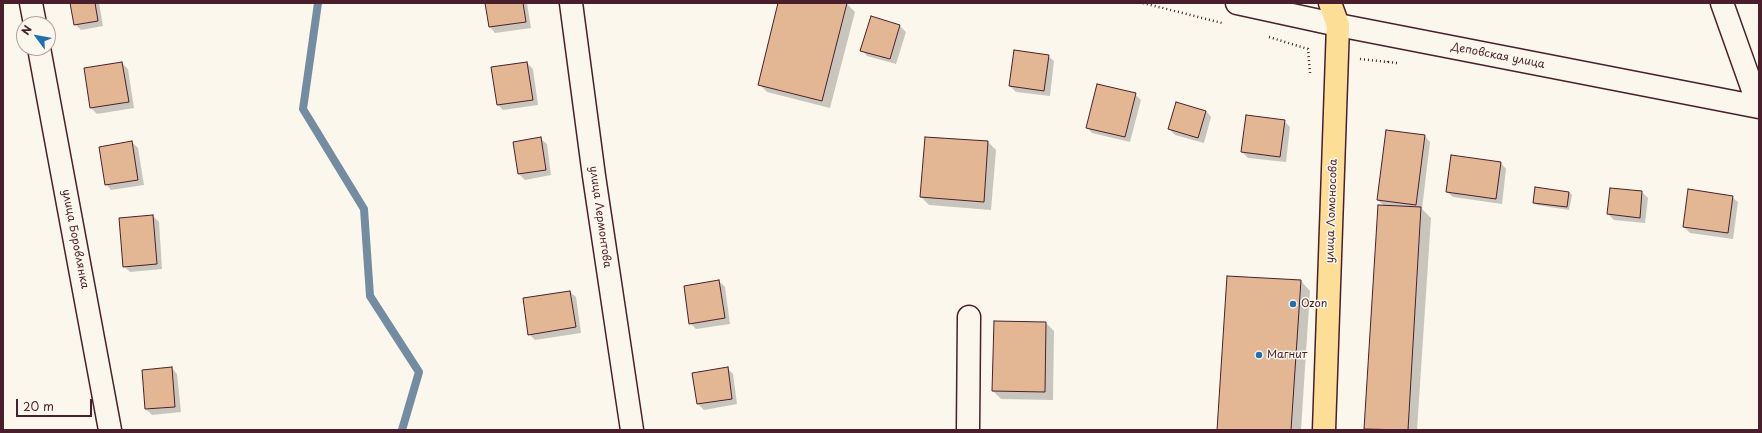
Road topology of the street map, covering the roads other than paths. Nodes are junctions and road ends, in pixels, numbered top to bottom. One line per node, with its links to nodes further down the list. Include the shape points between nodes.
1 (31, 3): 6 (street)
2 (571, 3): 13 (street, улица Лермонтова)
3 (1237, 3): 7 (street, Деповская улица)
4 (1330, 3): 7 (main road, улица Ломоносова)
5 (1722, 3): 9 (street)
6 (33, 16)
7 (1338, 25): 9 (street, Деповская улица); 11 (main road, улица Ломоносова)
8 (40, 56): 12 (street, улица Боровлянка)
9 (1759, 107)
10 (969, 317): 14 (street)
11 (1325, 425)
12 (110, 430)
13 (632, 430)
14 (968, 430)

